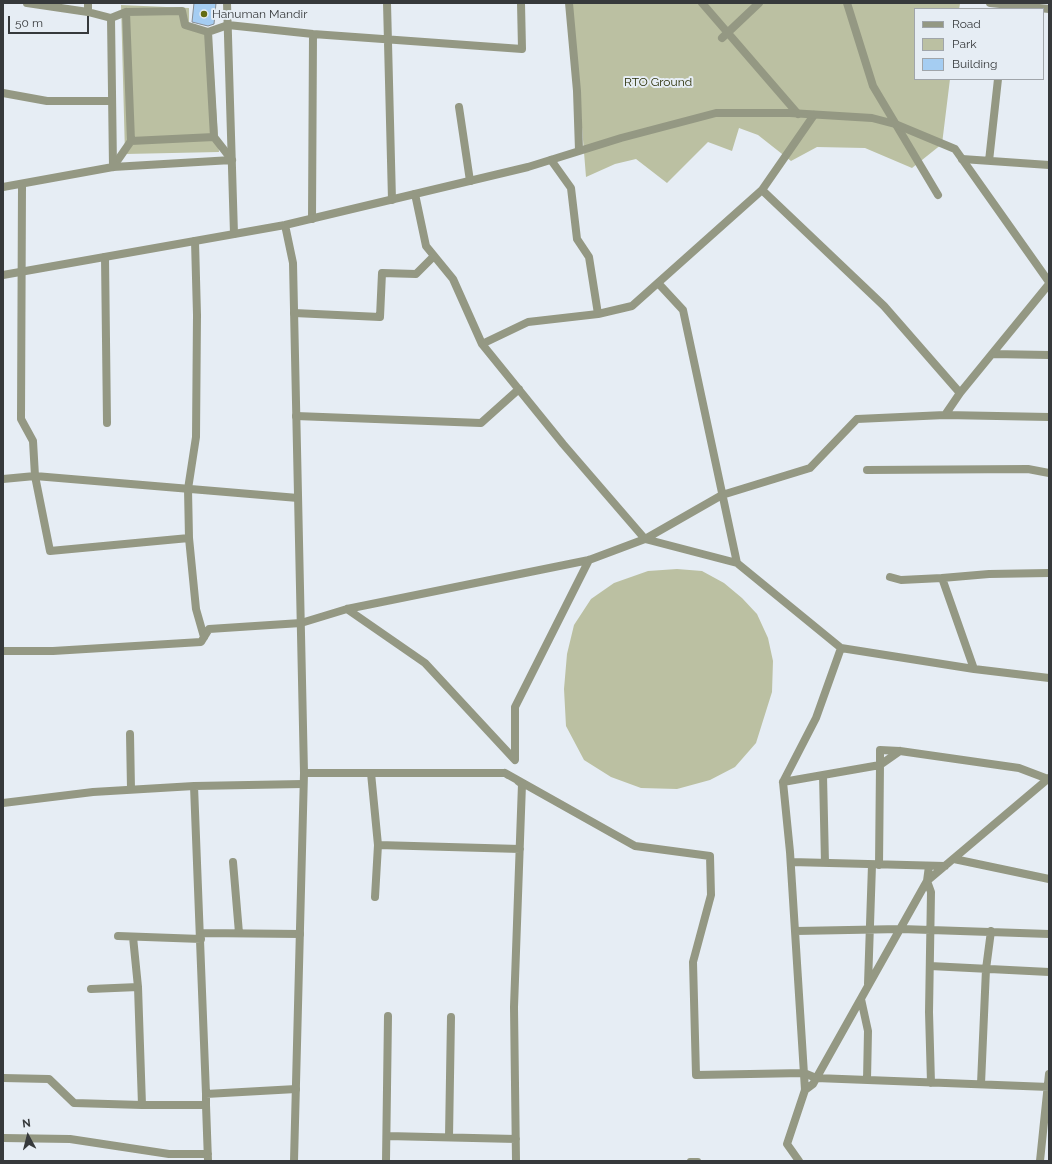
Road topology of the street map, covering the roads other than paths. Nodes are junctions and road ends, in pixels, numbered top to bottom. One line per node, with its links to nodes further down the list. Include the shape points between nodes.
1 (27, 3): 13 (street)
2 (88, 3): 13 (street)
3 (227, 3): 16 (street)
4 (387, 3): 20 (street)
5 (521, 3): 20 (street, via 522,49)
6 (569, 3): 30 (street, via 577,91)
7 (702, 3): 19 (street)
8 (759, 3): 19 (street)
9 (848, 3): 27 (street, via 873,86)
10 (990, 3): 11 (street)
11 (1007, 7): 12 (street)
12 (1028, 8)
13 (88, 12): 15 (street)
14 (126, 12): 15 (street); 17 (street, via 182,11 185,25); 29 (street)
15 (112, 18): 23 (street)
16 (228, 25): 17 (street); 18 (street); 32 (street)
17 (208, 32): 28 (street)
18 (313, 34): 20 (street); 44 (street)
19 (725, 35): 25 (street)
20 (387, 38): 43 (street)
21 (998, 80): 34 (street)
22 (3, 92): 23 (street, via 46,101)
23 (112, 101): 36 (street)
24 (459, 107): 37 (street)
25 (798, 114): 26 (street); 30 (street, via 716,113)
26 (814, 115): 27 (street, via 872,118); 40 (street)
27 (895, 124): 31 (street, via 955,149); 42 (street)
28 (214, 137): 29 (street); 32 (street)
29 (131, 141): 36 (street)
30 (579, 150): 33 (street)
31 (962, 159): 34 (street); 53 (street)
32 (232, 160): 36 (street); 46 (street)
33 (551, 160): 37 (street); 55 (street, via 571,188 577,239 589,257)
34 (989, 161): 35 (street)
35 (1049, 165)
36 (113, 168): 38 (street)
37 (470, 181): 41 (street)
38 (22, 185): 39 (street); 50 (street)
39 (3, 187)
40 (762, 190): 52 (street); 60 (street, via 884,306)
41 (415, 194): 43 (street); 48 (street, via 426,246)
42 (938, 195)
43 (392, 200): 44 (street)
44 (312, 219): 45 (street)
45 (286, 226): 46 (street); 54 (street, via 293,263)
46 (234, 234): 47 (street)
47 (195, 241): 49 (street); 69 (street, via 196,437)
48 (434, 256): 54 (street, via 416,274 382,273 380,317); 56 (street, via 453,279)
49 (106, 257): 50 (street); 64 (street)
50 (23, 271): 51 (street); 67 (street, via 21,419 33,441)
51 (3, 275)
52 (658, 283): 55 (street, via 632,306); 70 (street, via 683,310)
53 (1049, 283): 57 (street)
54 (294, 313): 62 (street)
55 (598, 314): 56 (street, via 528,322)
56 (482, 344): 59 (street)
57 (992, 354): 58 (street); 60 (street)
58 (1049, 355)
59 (519, 389): 62 (street, via 481,423); 73 (street)
60 (960, 394): 61 (street)
61 (945, 415): 63 (street); 70 (street, via 857,419 810,468)
62 (296, 416): 71 (street)
63 (1049, 417)
64 (107, 423)
65 (867, 470): 66 (street, via 1028,470)
66 (1049, 473)
67 (35, 476): 68 (street); 69 (street); 72 (street, via 50,551)
68 (3, 479)
69 (188, 489): 71 (street); 72 (street)
70 (722, 495): 73 (street); 75 (street)
71 (298, 498): 80 (street)
72 (189, 538): 81 (street, via 196,609)
73 (645, 539): 74 (street); 75 (street)
74 (589, 560): 79 (street); 79 (street, via 515,707 514,760 425,663)
75 (737, 563): 82 (street)
76 (1049, 573): 78 (street)
77 (890, 577): 78 (street, via 901,580)
78 (942, 578): 84 (street)
79 (347, 608): 80 (street)
80 (301, 623): 81 (street, via 209,629); 89 (street)
81 (204, 637): 83 (street, via 201,642 53,651)
82 (841, 648): 84 (street); 94 (street, via 816,718)
83 (3, 651)
84 (974, 670): 85 (street)
85 (1049, 678)
86 (130, 734): 97 (street)
87 (900, 751): 88 (street); 88 (street, via 880,750); 93 (street, via 1019,768)
88 (880, 765): 92 (street); 105 (street)
89 (304, 773): 90 (street); 95 (street)
90 (371, 773): 91 (street); 99 (street)
91 (505, 773): 100 (street, via 522,784); 131 (street, via 635,846 710,856 711,895 693,962 696,1075)
92 (823, 775): 94 (street); 104 (street)
93 (1049, 779): 101 (street)
94 (783, 782): 103 (street)
95 (303, 784): 96 (street); 117 (street)
96 (194, 786): 97 (street); 120 (street)
97 (131, 789): 98 (street)
98 (3, 803)
99 (378, 845): 100 (street); 110 (street)
100 (520, 849): 147 (street, via 514,1007)
101 (954, 859): 107 (street); 108 (street)
102 (233, 862): 116 (street)
103 (791, 862): 104 (street); 114 (street)
104 (825, 863): 105 (street)
105 (875, 865): 106 (street); 111 (street)
106 (929, 866): 107 (street); 109 (street)
107 (945, 866): 109 (street)
108 (1049, 879)
109 (927, 882): 112 (street); 113 (street, via 930,892)
110 (375, 897)
111 (870, 929): 112 (street); 114 (street); 125 (street)
112 (901, 929): 113 (street); 125 (street)
113 (931, 930): 115 (street); 122 (street)
114 (796, 931): 131 (street)
115 (991, 931): 118 (street); 123 (street)
116 (239, 934): 117 (street); 120 (street)
117 (300, 934): 139 (street)
118 (1049, 934)
119 (118, 936): 121 (street)
120 (201, 936): 121 (street); 141 (street)
121 (133, 937): 126 (street)
122 (930, 966): 123 (street); 136 (street)
123 (986, 969): 124 (street); 137 (street)
124 (1049, 972)
125 (868, 985): 128 (street)
126 (138, 987): 127 (street); 142 (street)
127 (91, 989)
128 (861, 999): 134 (street); 135 (street, via 868,1031)
129 (388, 1016): 144 (street)
130 (451, 1016): 145 (street)
131 (804, 1073): 134 (street); 140 (street)
132 (1049, 1074): 138 (street)
133 (3, 1078): 142 (street, via 49,1079 74,1103)
134 (816, 1078): 135 (street); 140 (street)
135 (867, 1080): 136 (street)
136 (931, 1083): 137 (street)
137 (981, 1084): 138 (street)
138 (1048, 1087): 155 (street)
139 (296, 1089): 141 (street); 149 (street)
140 (805, 1090): 154 (street, via 787,1144)
141 (206, 1094): 143 (street)
142 (142, 1105): 143 (street)
143 (206, 1105): 148 (street)
144 (387, 1136): 145 (street); 150 (street)
145 (449, 1137): 147 (street)
146 (3, 1138): 148 (street, via 70,1139)
147 (516, 1139): 151 (street)
148 (208, 1158)
149 (294, 1161)
150 (386, 1161)
151 (516, 1161)
152 (690, 1161): 153 (lane)
153 (698, 1161)
154 (799, 1161)
155 (1040, 1161)

